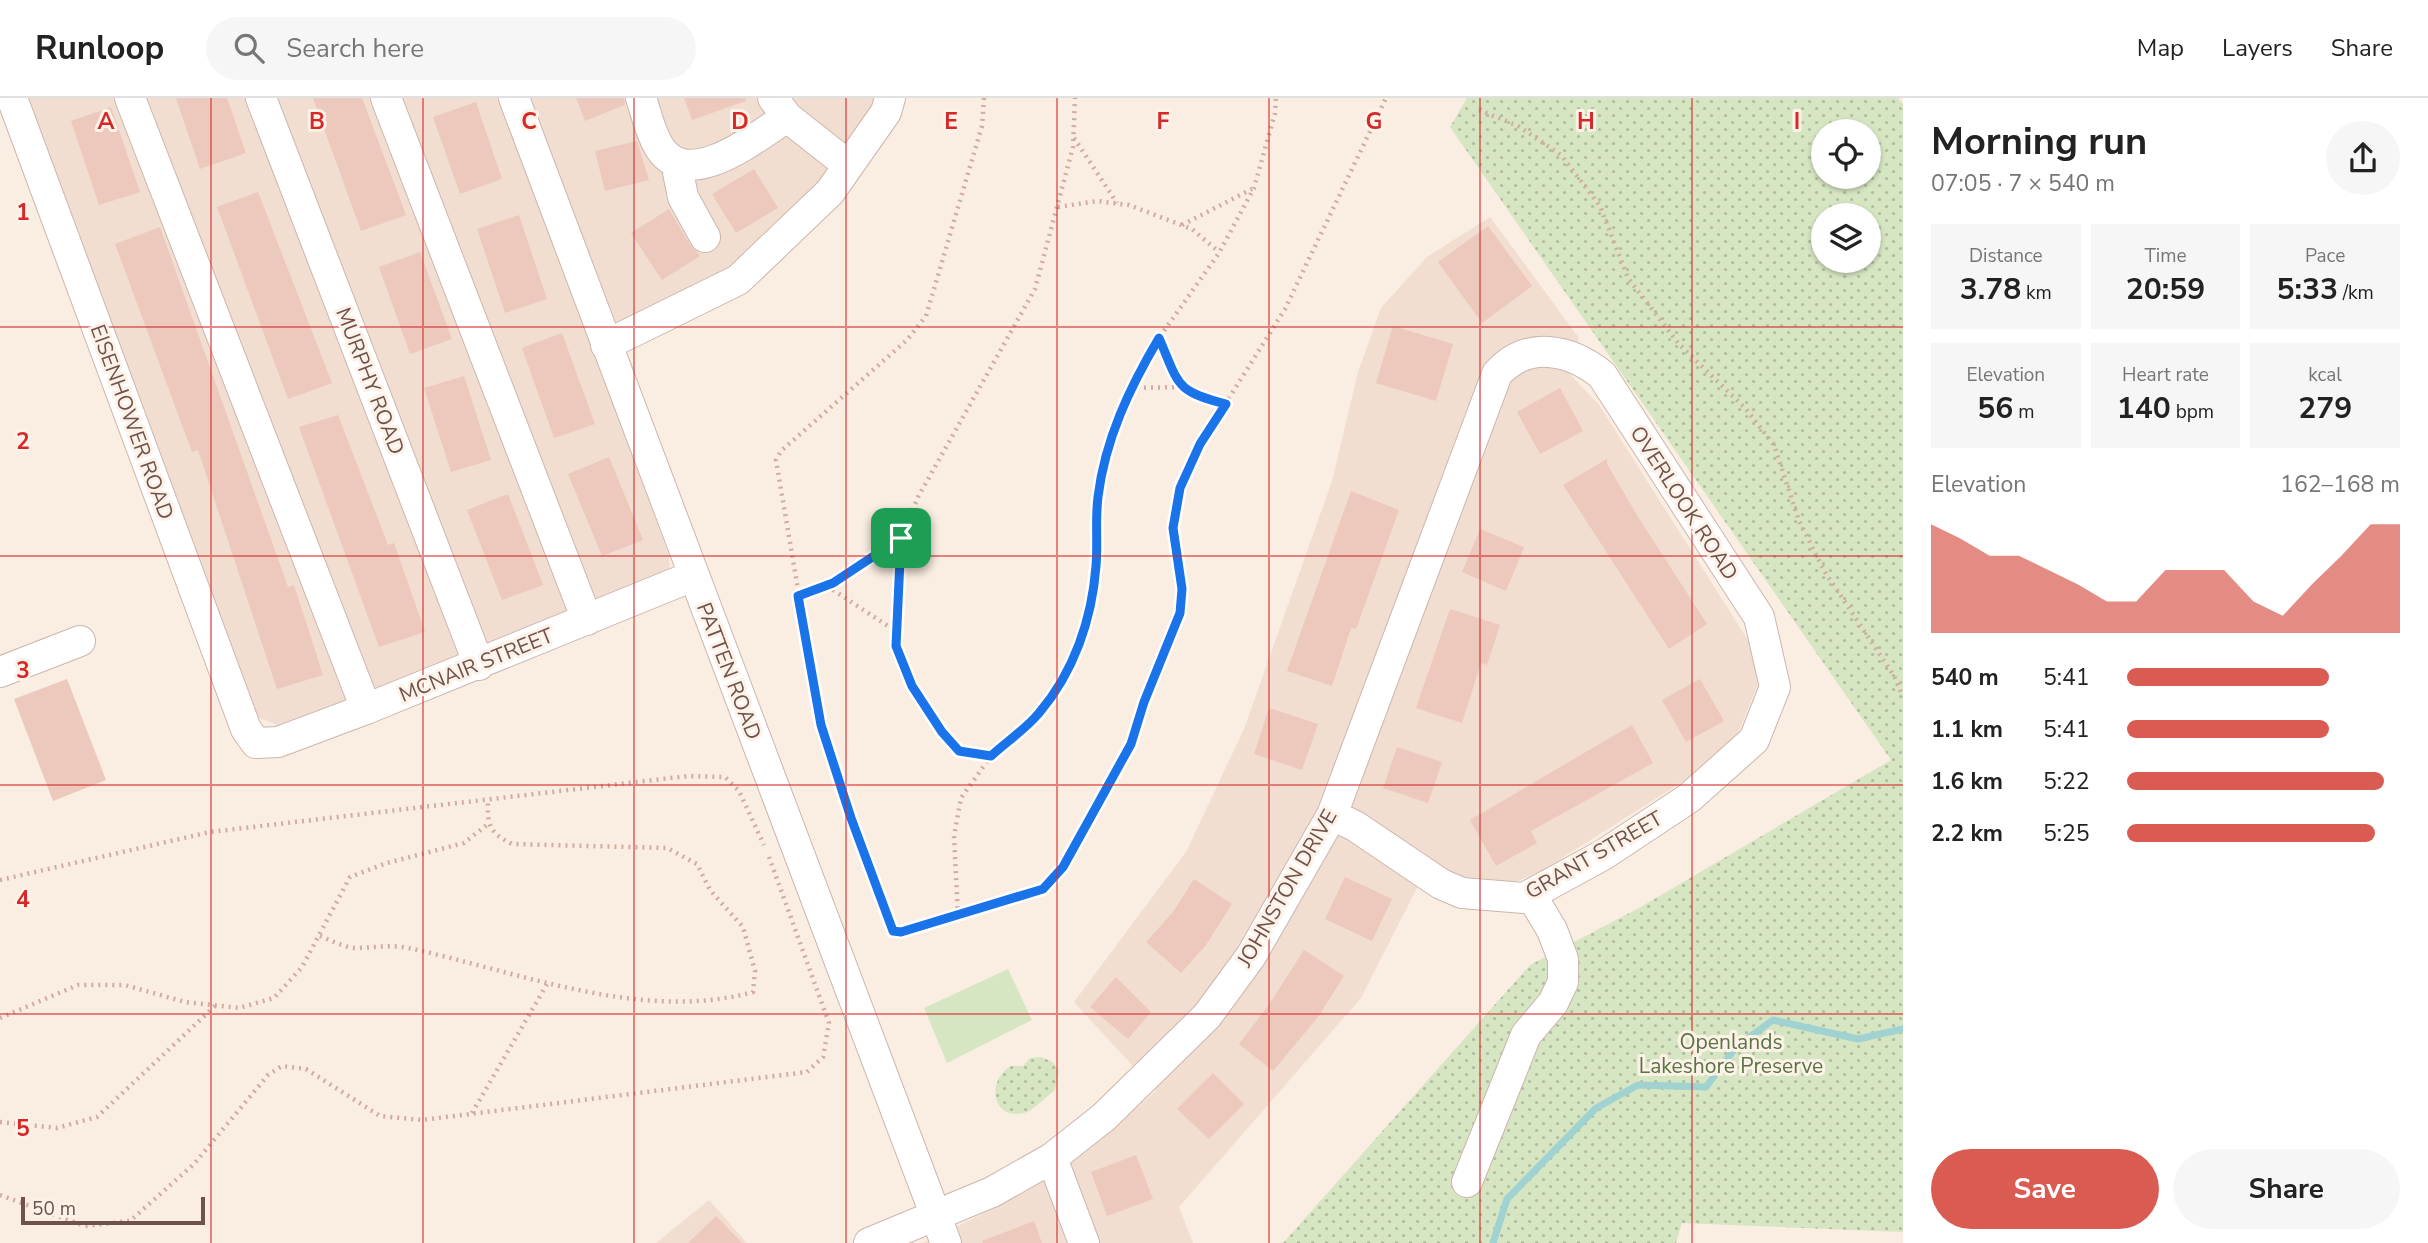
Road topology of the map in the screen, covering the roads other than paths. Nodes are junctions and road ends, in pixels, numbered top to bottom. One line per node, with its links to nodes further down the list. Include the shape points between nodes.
1 (12, 98): 21 (street, EISENHOWER ROAD, via 246,730)
2 (130, 98): 20 (street)
3 (261, 98): 17 (street, MURPHY ROAD)
4 (386, 98): 15 (street)
5 (514, 98): 12 (street, PATTEN ROAD)
6 (641, 98): 9 (street, via 659,146)
7 (890, 98): 10 (street, via 886,113)
8 (780, 108): 9 (street, via 726,156 700,165); 10 (street)
9 (676, 162): 11 (street, via 683,197)
10 (848, 165): 12 (street, via 830,192 738,280)
11 (705, 237)
12 (606, 345): 14 (street, PATTEN ROAD)
13 (1552, 352): 19 (street, OVERLOOK ROAD, via 1570,355 1602,375 1759,617); 22 (street, JOHNSTON DRIVE, via 1524,354 1497,374)
14 (693, 576): 15 (street, MCNAIR STREET); 26 (street, PATTEN ROAD)
15 (587, 620): 17 (street, MCNAIR STREET)
16 (80, 641): 18 (street)
17 (479, 665): 20 (street, MCNAIR STREET)
18 (0, 672)
19 (1775, 687): 23 (street, GRANT STREET, via 1754,740 1689,798 1603,855)
20 (366, 709): 21 (street, MCNAIR STREET, via 278,742)
21 (256, 743)
22 (1332, 815): 23 (street, GRANT STREET, via 1462,893); 24 (street, JOHNSTON DRIVE, via 1251,956 1207,1016 1104,1116)
23 (1531, 895): 25 (street, via 1563,959 1563,982 1553,1003 1526,1035)
24 (1052, 1158): 26 (street, JOHNSTON DRIVE, via 992,1192); 28 (street)
25 (1467, 1182)
26 (940, 1230): 27 (street, JOHNSTON DRIVE)
27 (869, 1243)
28 (1084, 1243)

